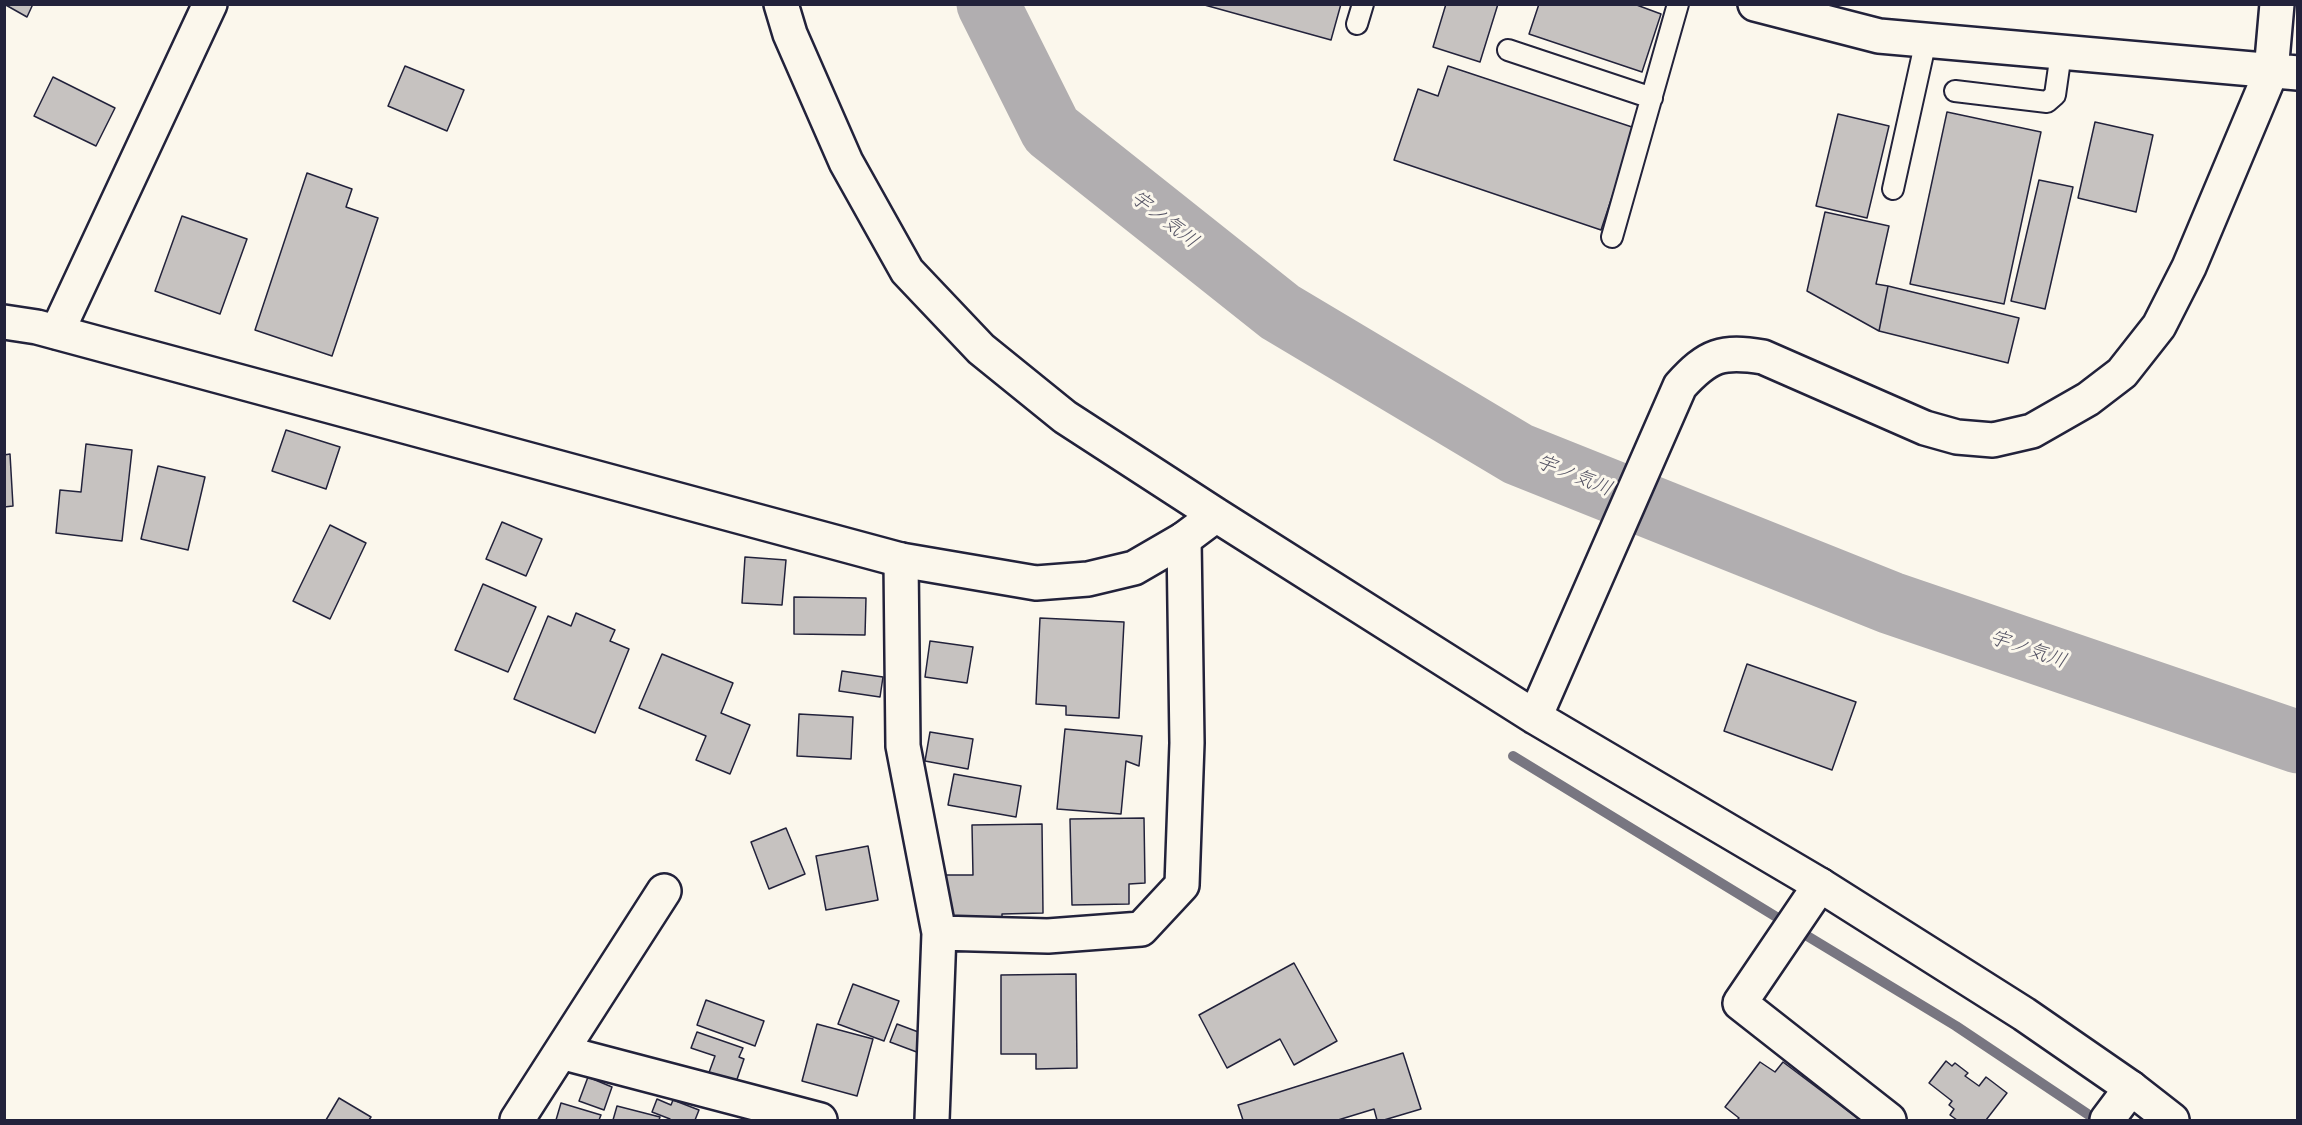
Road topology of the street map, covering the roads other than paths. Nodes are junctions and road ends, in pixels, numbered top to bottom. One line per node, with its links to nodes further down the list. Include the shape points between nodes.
1 (210, 4): 17 (street)
2 (781, 4): 18 (street, via 790,34 846,162 908,271 981,349 1065,417)
3 (1363, 4): 7 (lane)
4 (1678, 4): 13 (lane)
5 (2277, 4): 11 (street)
6 (1766, 6): 8 (street, via 1879,36)
7 (1357, 24)
8 (1926, 40): 10 (street); 14 (lane)
9 (1508, 50): 13 (lane)
10 (2061, 53): 11 (street); 12 (lane, via 2055,95 2046,102)
11 (2284, 72): 21 (street, via 2159,326 2122,373 2088,399 2032,431 1993,440 1957,437 1925,428 1763,357 1718,357 1697,367 1680,386)
12 (1954, 91)
13 (1652, 98): 15 (lane)
14 (1893, 189)
15 (1612, 237)
16 (4, 322): 17 (street)
17 (57, 332): 20 (street)
18 (1216, 515): 19 (street); 21 (street)
19 (1184, 539): 20 (street, via 1134,568 1088,579 1036,583); 24 (street, via 1187,743 1182,885 1141,928 1048,936)
20 (901, 560): 24 (street, via 903,746)
21 (1535, 717): 22 (street)
22 (1820, 885): 26 (street, via 2024,1014); 30 (street, via 1740,1003)
23 (664, 891): 25 (street)
24 (939, 933): 29 (street)
25 (561, 1052): 27 (street); 28 (street)
26 (2131, 1088): 31 (street); 32 (street)
27 (517, 1120)
28 (820, 1120)
29 (932, 1120)
30 (1890, 1120)
31 (2107, 1120)
32 (2172, 1120)

